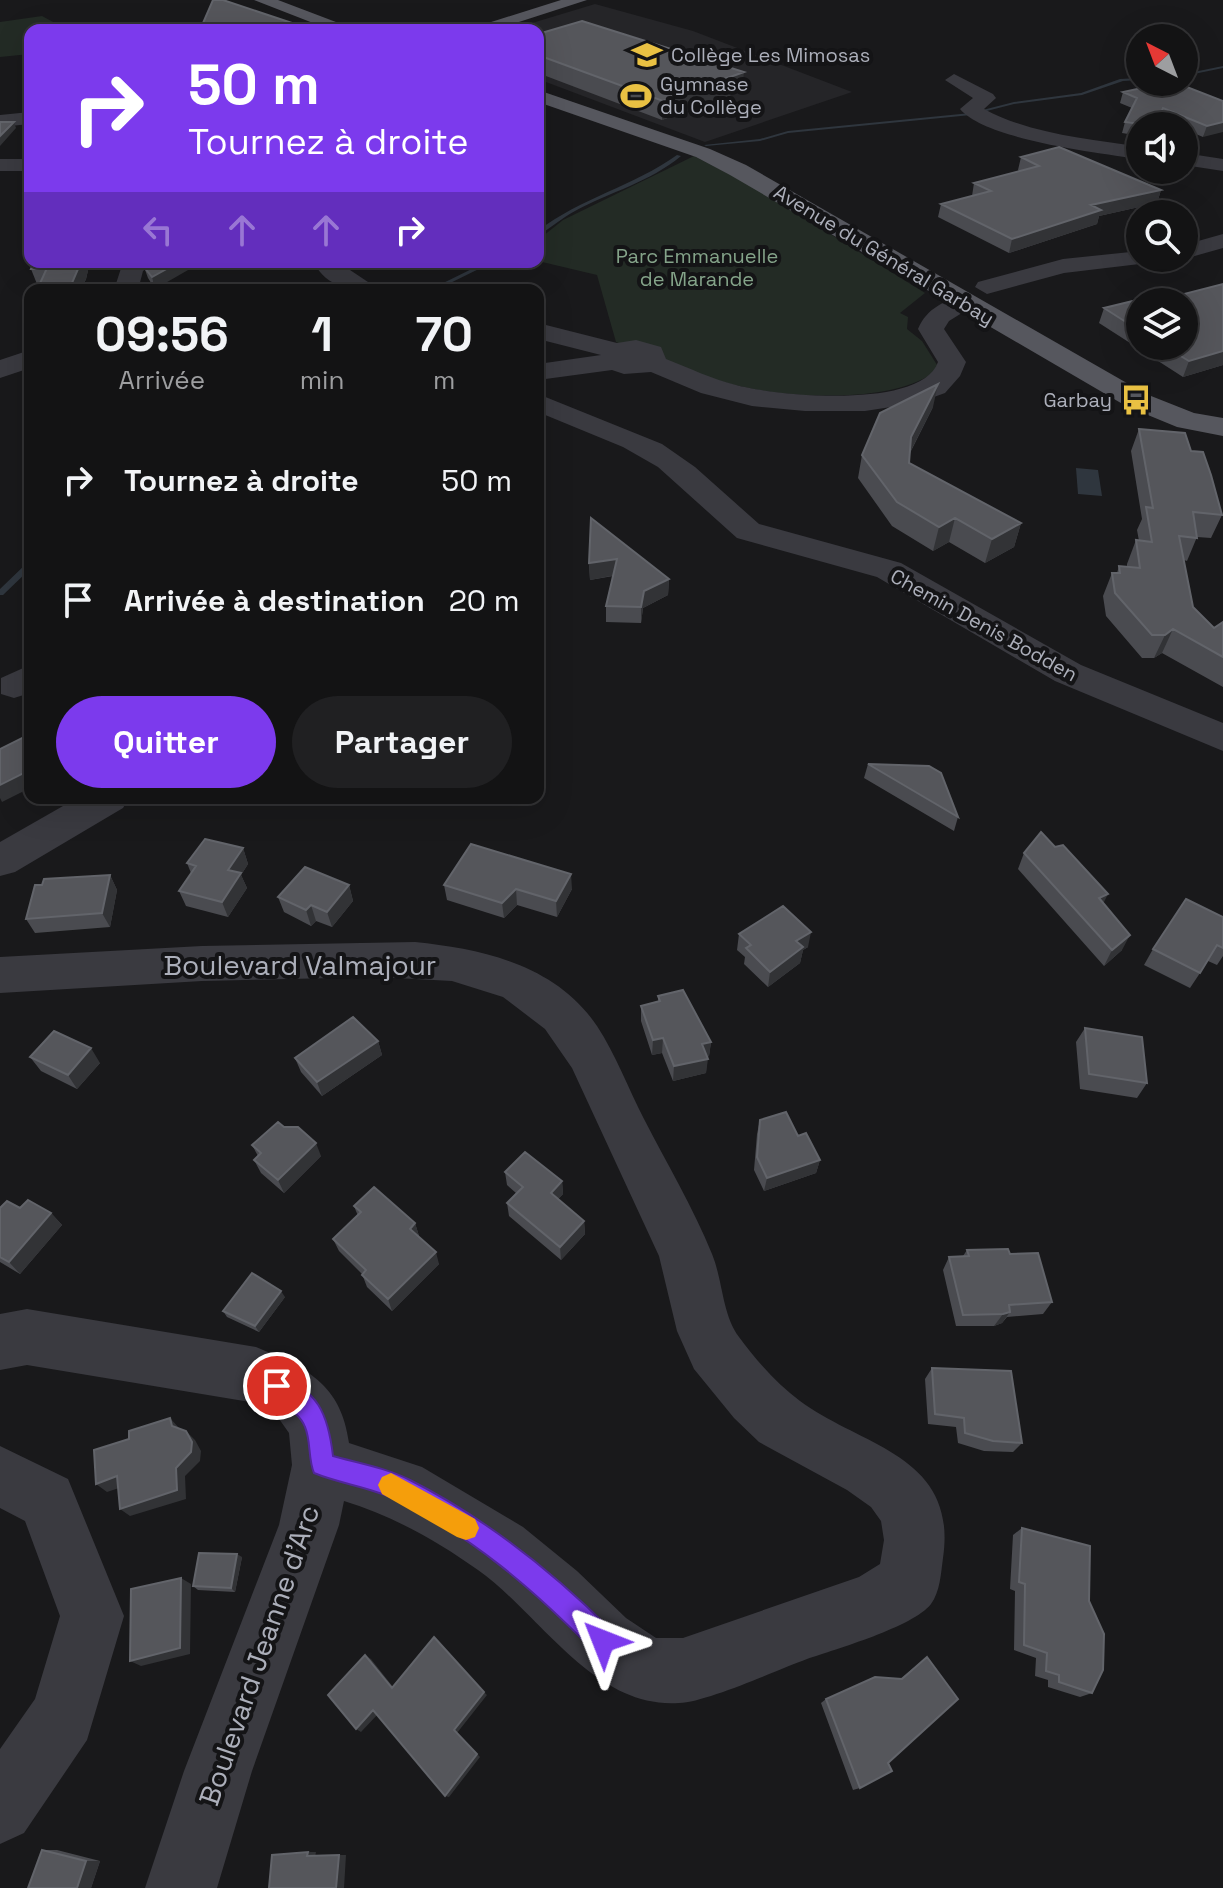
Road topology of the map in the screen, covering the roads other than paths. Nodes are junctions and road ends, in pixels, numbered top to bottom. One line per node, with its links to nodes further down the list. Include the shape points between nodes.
1 (262, 0): 3 (main road)
2 (579, 0): 4 (main road)
3 (331, 24)
4 (505, 24)
5 (954, 80): 9 (street, via 986,98 970,109 976,112 1026,130)
6 (544, 98): 19 (main road, Avenue du Général Garbay, via 703,153)
7 (24, 119): 8 (street)
8 (0, 121)
9 (1126, 150)
10 (1198, 161): 13 (street)
11 (0, 165): 12 (street)
12 (24, 165)
13 (1223, 165)
14 (1223, 241): 15 (street)
15 (1198, 248)
16 (1126, 259): 19 (street, via 1063,266)
17 (329, 268): 18 (street)
18 (352, 284)
19 (976, 295): 21 (street, via 938,316 931,329 952,362 948,374 935,387 893,399 780,401 732,393 650,362 636,367); 26 (main road, Avenue du Général Garbay, via 1136,400 1187,421)
20 (544, 333): 21 (street)
21 (617, 356): 24 (street)
22 (24, 360): 23 (street)
23 (0, 370)
24 (544, 371)
25 (544, 405): 27 (street, Chemin Denis Bodden, via 665,459 729,520 748,531 889,570 1068,673)
26 (1223, 427)
27 (1223, 738)
28 (99, 804): 29 (street)
29 (0, 861)
30 (0, 975): 32 (street, Boulevard Valmajour, via 206,961 400,960 489,972 524,987 550,1004 585,1042 687,1258 706,1334 724,1362 764,1410 803,1437 875,1472 901,1495 915,1520 916,1553 908,1583 875,1603 683,1671 647,1670 603,1641 501,1549 401,1488)
31 (0, 1342): 32 (street, Boulevard Jeanne d'Arc, via 27,1337 256,1375 297,1396 311,1414)
32 (322, 1465): 35 (street, Boulevard Jeanne d'Arc, via 309,1525 218,1771)
33 (0, 1476): 34 (street, via 47,1500 92,1616 63,1716)
34 (0, 1809)
35 (181, 1888)

